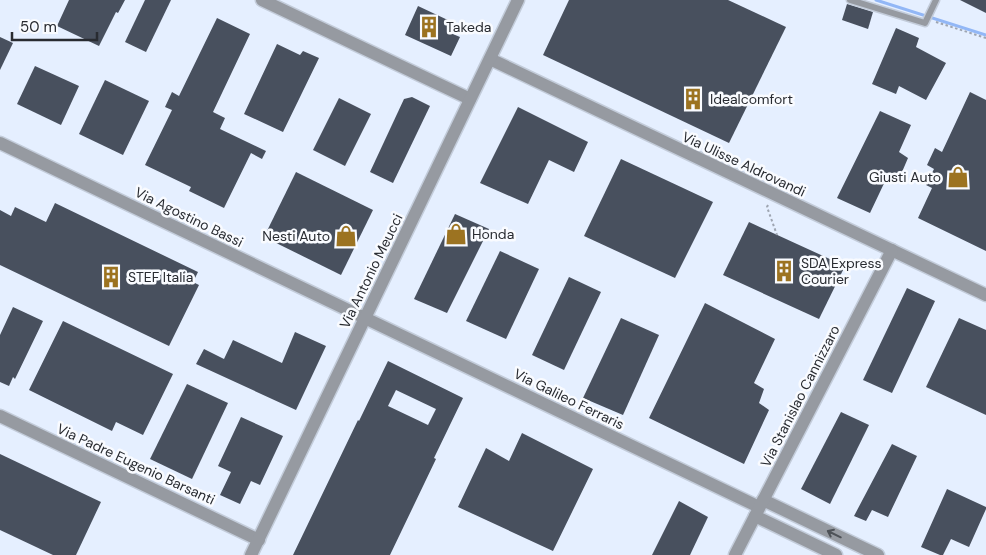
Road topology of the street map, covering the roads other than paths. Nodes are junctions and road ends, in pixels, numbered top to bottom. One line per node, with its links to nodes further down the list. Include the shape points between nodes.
1 (262, 0): 6 (street)
2 (518, 0): 5 (street, Via Antonio Meucci)
3 (850, 0): 4 (lane, via 925,23)
4 (936, 0)
5 (490, 60): 6 (street, Via Antonio Meucci); 8 (street, Via Ulisse Aldrovandi)
6 (470, 99): 10 (street, Via Antonio Meucci)
7 (0, 143): 10 (street, Via Agostino Bassi)
8 (892, 250): 9 (street, Via Ulisse Aldrovandi); 12 (street, Via Stanislao Cannizzaro)
9 (986, 296)
10 (365, 318): 12 (street, Via Galileo Ferraris); 13 (street, Via Antonio Meucci)
11 (0, 416): 13 (street, Via Padre Eugenio Barsanti)
12 (759, 507): 15 (street, Via Stanislao Cannizzaro); 16 (street, Via Galileo Ferraris); 17 (street, Via Galileo Ferraris, one-way to 12)
13 (258, 540): 14 (street, Via Antonio Meucci)
14 (251, 555)
15 (734, 555)
16 (836, 555)
17 (878, 555)

